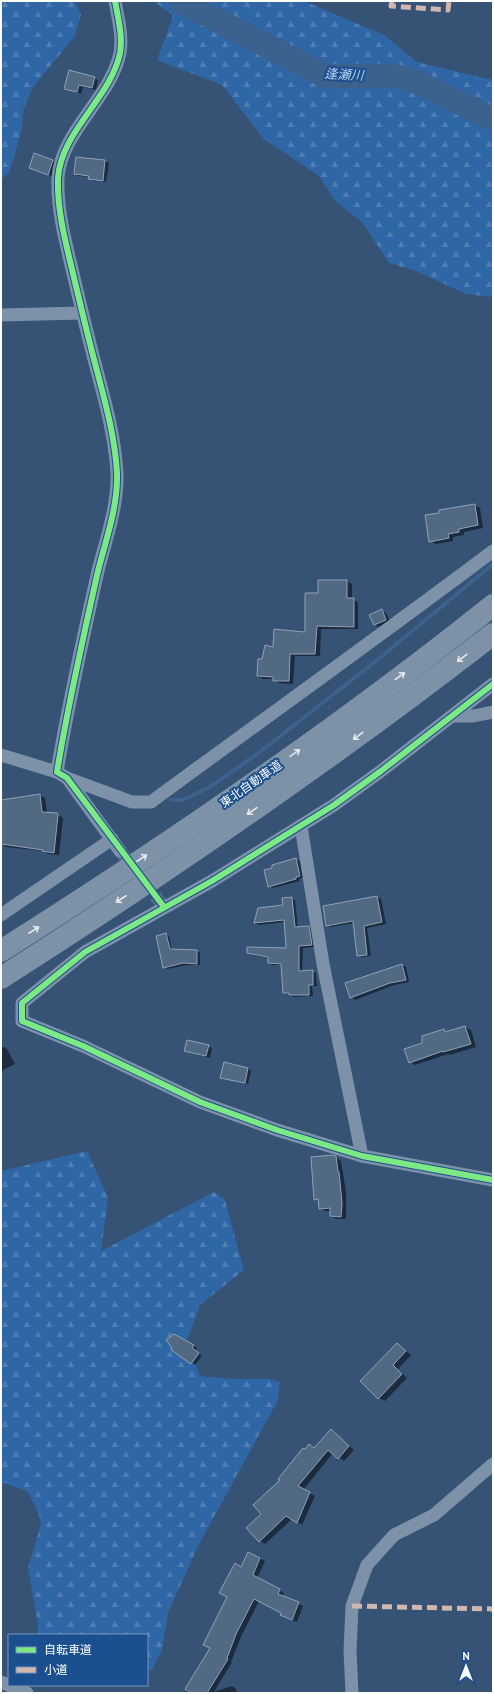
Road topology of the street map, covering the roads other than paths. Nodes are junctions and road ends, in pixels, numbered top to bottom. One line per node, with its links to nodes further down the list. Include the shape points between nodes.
1 (115, 1): 2 (street, via 120,31 118,59 99,98 68,146 58,177 61,221)
2 (82, 313): 3 (street); 11 (street, via 107,410 117,471 112,521 66,713)
3 (1, 315)
4 (493, 551): 11 (street, via 151,802 132,802)
5 (493, 605): 16 (highway, 東北自動車道, one-way to 5, via 201,819 333,726)
6 (493, 634): 17 (highway, 東北自動車道, one-way to 17, via 347,744 208,842)
7 (493, 684): 9 (street)
8 (493, 712): 9 (street)
9 (454, 716): 12 (street, via 334,805)
10 (6, 756): 11 (street)
11 (60, 770): 13 (street)
12 (301, 826): 18 (street, via 323,964); 18 (street, via 212,881 85,952 22,1003 22,1021 83,1046 200,1102 277,1130)
13 (112, 840): 14 (street); 15 (street)
14 (120, 851)
15 (1, 915)
16 (1, 951)
17 (1, 978)
18 (362, 1156): 19 (street)
19 (493, 1180)
20 (493, 1464): 23 (street, via 434,1515 394,1535 367,1564 352,1606)
21 (10, 1686): 22 (street)
22 (27, 1693)
23 (352, 1693)

